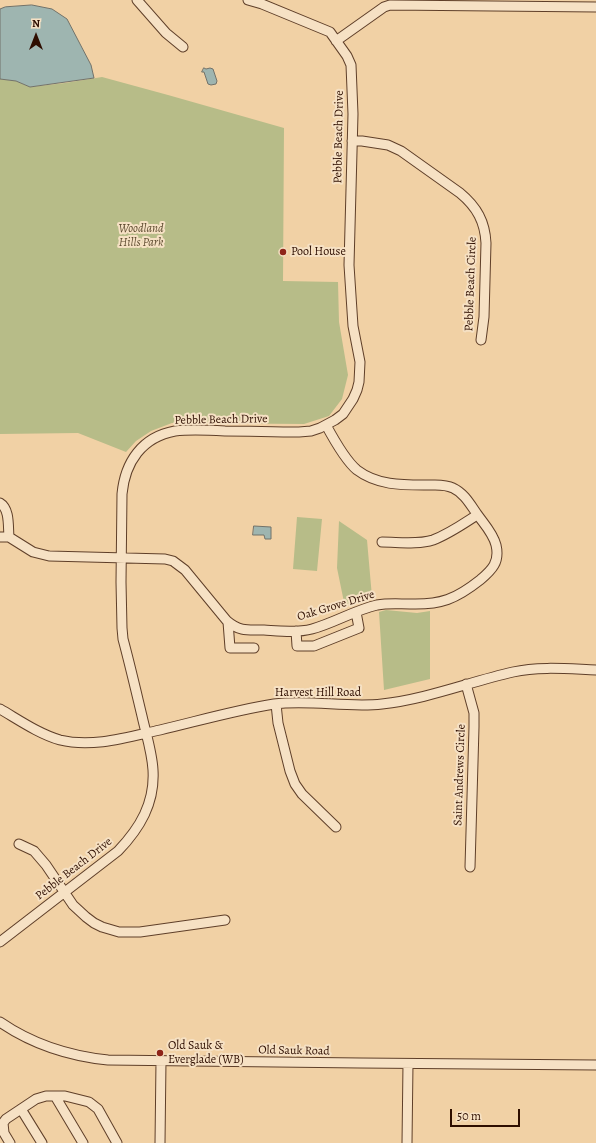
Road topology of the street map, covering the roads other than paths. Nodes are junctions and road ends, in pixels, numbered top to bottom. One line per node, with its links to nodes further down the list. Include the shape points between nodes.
1 (137, 0): 5 (street, via 166,33)
2 (248, 0): 4 (street, Pebble Beach Drive, via 330,32)
3 (596, 7): 4 (street, via 390,5)
4 (336, 40): 6 (street, Pebble Beach Drive, via 348,56 351,65)
5 (183, 47)
6 (352, 141): 7 (street, Pebble Beach Circle, via 388,145 401,151 468,199 477,211 483,223 486,244); 8 (street, Pebble Beach Drive, via 349,265 353,326 360,374 351,403 343,414)
7 (481, 340)
8 (326, 425): 10 (street, Oak Grove Drive, via 357,470 384,483 446,485 454,488 469,502); 13 (street, Pebble Beach Drive, via 311,431 298,432 177,431 155,438 139,451 126,474 122,494)
9 (0, 503): 11 (street, via 7,514)
10 (477, 515): 12 (street, via 432,540 414,543); 14 (street, Oak Grove Drive, via 494,536 495,565 490,572 466,591 445,601 384,604)
11 (5, 537): 13 (street, Oak Grove Drive, via 33,552 49,556)
12 (382, 542)
13 (121, 558): 15 (street, Oak Grove Drive, via 174,561 185,570); 22 (street, Pebble Beach Drive, via 122,628)
14 (356, 612): 16 (street, Oak Grove Drive, via 312,629); 16 (street, via 359,628 314,646 297,646)
15 (228, 622): 16 (street, Oak Grove Drive, via 243,630); 17 (street, via 230,648)
16 (296, 631)
17 (254, 648)
18 (596, 670): 19 (street, Harvest Hill Road, via 540,669 514,672)
19 (466, 684): 20 (street, Harvest Hill Road, via 408,700 382,704); 25 (street, Saint Andrews Circle, via 474,713)
20 (276, 704): 22 (street, Harvest Hill Road); 23 (street, via 278,723 295,784)
21 (0, 709): 22 (street, Harvest Hill Road, via 60,740 102,742)
22 (146, 733): 26 (street, Pebble Beach Drive, via 153,781 146,811 138,828 118,851)
23 (336, 827)
24 (19, 844): 26 (street, via 34,851)
25 (470, 867)
26 (64, 892): 27 (street, via 73,905 94,923 119,932 140,932); 28 (street, Pebble Beach Drive)
27 (225, 920)
28 (0, 942)
29 (0, 1022): 30 (street, Old Sauk Road, via 30,1040 81,1057)
30 (161, 1061): 31 (street, Old Sauk Road); 39 (street)
31 (408, 1064): 32 (street, Old Sauk Road); 40 (street)
32 (596, 1065)
33 (55, 1096): 34 (street, via 36,1099); 37 (street); 38 (street, via 89,1102 98,1108)
34 (21, 1109): 35 (street, via 3,1123 4,1133); 36 (street)
35 (10, 1143)
36 (42, 1143)
37 (83, 1143)
38 (117, 1143)
39 (160, 1143)
40 (408, 1143)

